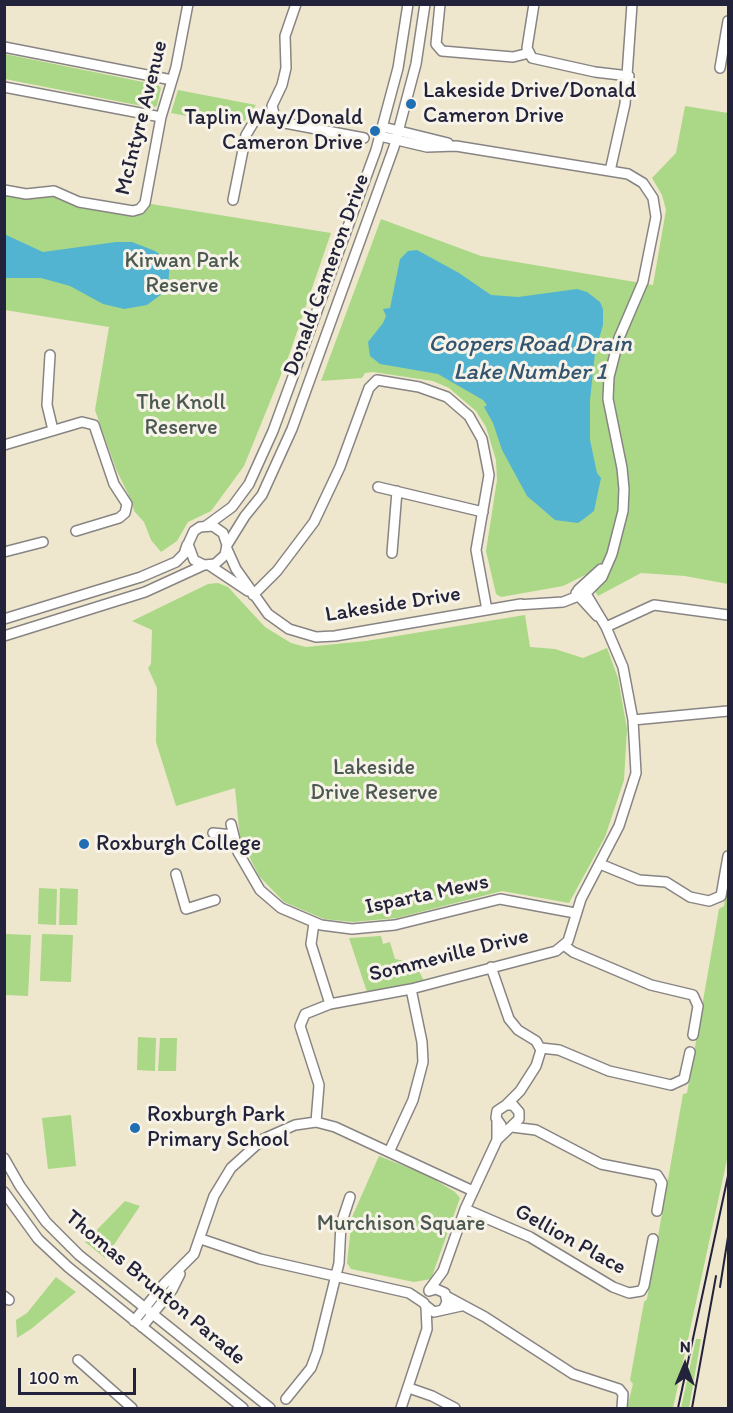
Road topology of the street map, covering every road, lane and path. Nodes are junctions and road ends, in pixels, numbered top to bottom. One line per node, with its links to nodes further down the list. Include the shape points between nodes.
1 (188, 4): 13 (street, McIntyre Avenue)
2 (296, 4): 15 (street, via 285,36 286,69)
3 (408, 4): 17 (street, Donald Cameron Drive, via 398,68)
4 (425, 4): 19 (street, Donald Cameron Drive, via 416,63)
5 (440, 4): 10 (street, via 436,44 442,51 513,57)
6 (534, 4): 10 (street)
7 (632, 4): 12 (street)
8 (729, 21): 11 (street)
9 (4, 47): 13 (street)
10 (528, 53): 12 (street, via 536,60)
11 (720, 68)
12 (629, 76): 21 (street)
13 (172, 80): 16 (street, McIntyre Avenue)
14 (4, 87): 16 (street)
15 (273, 112): 20 (street, via 274,117 285,123); 23 (street, via 255,120 246,135)
16 (161, 117): 22 (street, McIntyre Avenue, via 145,203 140,209 79,202 54,191 26,194)
17 (383, 126): 18 (street, Donald Cameron Drive); 19 (street)
18 (380, 136): 19 (street); 30 (street, Donald Cameron Drive, via 262,458 232,507)
19 (397, 136): 21 (street, via 432,138 456,146); 34 (street, Donald Cameron Drive, via 276,468)
20 (364, 138)
21 (610, 171): 38 (street, via 628,174 643,183 653,198 656,216 643,282 619,338 609,377 608,399 622,468 623,511 612,554)
22 (4, 190)
23 (233, 200)
24 (50, 355): 25 (street, via 47,405)
25 (53, 430): 26 (street); 31 (street, via 89,422 96,430 114,484 127,504 119,518)
26 (4, 445)
27 (378, 487): 28 (street)
28 (397, 491): 29 (street); 36 (street)
29 (483, 512): 39 (street, via 488,464 482,439 469,416 434,391 377,380 369,388 314,522 277,571); 40 (street, via 476,550)
30 (206, 526): 33 (street, via 194,531); 34 (street, via 218,529)
31 (76, 531)
32 (43, 542): 35 (street)
33 (188, 544): 37 (street, via 194,560); 42 (street, via 184,554 167,566)
34 (227, 547): 37 (street, via 221,560); 39 (street, Lakeside Drive)
35 (4, 552)
36 (392, 552)
37 (207, 565): 39 (street, Lakeside Drive); 44 (street, via 145,592)
38 (581, 592): 40 (street, Lakeside Drive); 43 (street, Sommeville Drive)
39 (253, 595): 40 (street, Lakeside Drive, via 279,623 316,637)
40 (487, 610)
41 (729, 615): 43 (street, via 654,605)
42 (4, 619)
43 (606, 627): 46 (street, Sommeville Drive, via 623,667)
44 (4, 636)
45 (729, 711): 46 (street)
46 (633, 720): 51 (street, Sommeville Drive, via 632,782)
47 (231, 824): 49 (street, Isparta Mews)
48 (213, 833): 49 (street)
49 (233, 835): 55 (street, Isparta Mews, via 244,866 260,890 281,908)
50 (729, 856): 51 (street, via 721,896 714,901 690,897 666,882 639,880)
51 (600, 864): 54 (street, Sommeville Drive)
52 (176, 874): 53 (street, via 186,909)
53 (215, 900)
54 (575, 913): 55 (street, Isparta Mews, via 504,899 380,928 341,929); 56 (street, Sommeville Drive)
55 (314, 923): 59 (street, via 311,944)
56 (565, 946): 57 (street, Sommeville Drive); 60 (street, via 651,985 693,995 698,1006)
57 (491, 967): 58 (street, Sommeville Drive); 61 (street, via 508,1018)
58 (411, 989): 59 (street, Sommeville Drive); 71 (street, via 423,1062 414,1100)
59 (330, 1005): 67 (street, Sommeville Drive, via 305,1014 300,1022 318,1077)
60 (693, 1035)
61 (541, 1048): 62 (street, via 559,1050 617,1074 671,1085 684,1079); 63 (street, via 539,1060)
62 (690, 1052)
63 (520, 1090): 64 (street); 65 (street)
64 (506, 1104): 65 (street); 66 (street, via 497,1111)
65 (519, 1111): 68 (street, via 519,1119); 69 (street, via 523,1120)
66 (498, 1121): 68 (street); 70 (street)
67 (316, 1122): 71 (street, via 341,1129); 78 (street, via 271,1135 240,1158 214,1196)
68 (511, 1127): 69 (street); 70 (street)
69 (536, 1130): 77 (street, via 601,1164 657,1175 662,1183)
70 (497, 1140): 73 (street)
71 (389, 1152): 73 (street)
72 (4, 1158): 88 (street, Thomas Brunton Parade, via 46,1222 79,1255)
73 (473, 1191): 76 (street)
74 (4, 1192): 89 (street, Thomas Brunton Parade, via 38,1239)
75 (350, 1197): 81 (street, via 341,1224)
76 (465, 1209): 79 (street, Gellion Place, via 530,1237 629,1293 644,1286); 80 (street)
77 (657, 1211)
78 (201, 1239): 81 (street, via 260,1259); 88 (street, via 194,1254 164,1284)
79 (653, 1239)
80 (443, 1272): 82 (street); 84 (street)
81 (336, 1277): 83 (street); 93 (street, via 311,1368)
82 (428, 1291): 83 (street); 84 (street, via 436,1288); 85 (street)
83 (409, 1293): 85 (street)
84 (446, 1295): 86 (street); 87 (street)
85 (425, 1305): 87 (street, via 431,1311); 90 (street)
86 (461, 1306): 87 (street); 99 (street, via 485,1317 573,1374 619,1389 623,1394)
87 (442, 1309): 90 (street)
88 (148, 1311): 89 (street); 96 (street, Thomas Brunton Parade)
89 (138, 1324): 95 (street, Thomas Brunton Parade)
90 (427, 1329): 92 (street)
91 (78, 1360): 94 (street)
92 (409, 1388): 97 (street); 98 (street)
93 (286, 1399)
94 (132, 1408)
95 (243, 1408)
96 (270, 1408)
97 (400, 1408)
98 (455, 1408)
99 (622, 1408)

